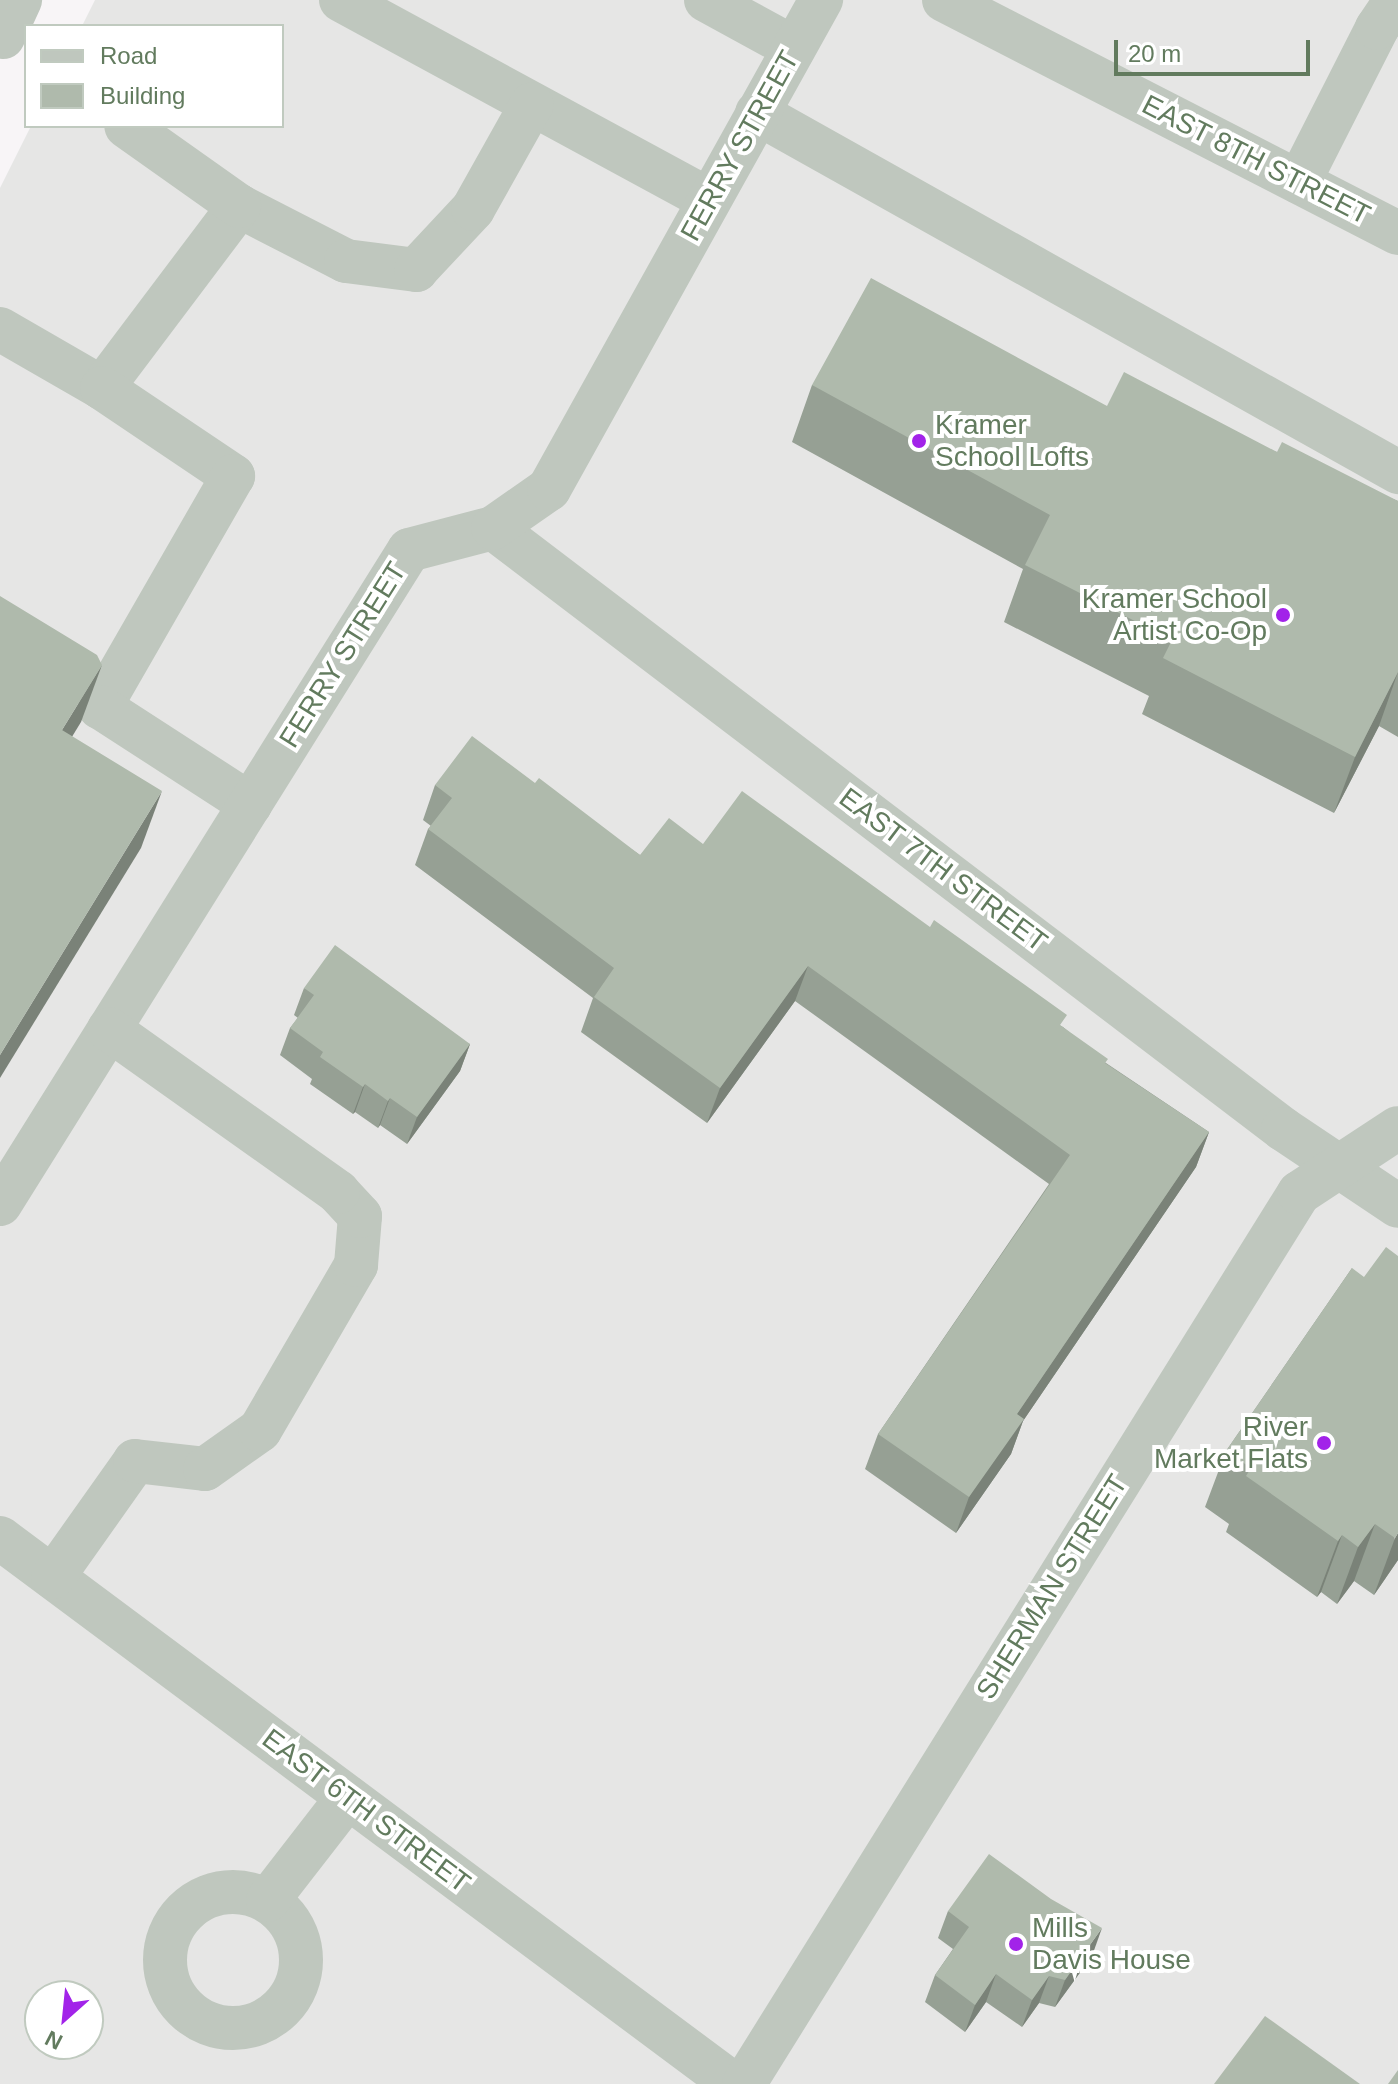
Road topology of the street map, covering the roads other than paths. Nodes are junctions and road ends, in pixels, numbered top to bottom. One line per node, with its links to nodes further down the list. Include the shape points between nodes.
1 (341, 0): 7 (street)
2 (706, 0): 6 (street)
3 (821, 0): 6 (street, FERRY STREET)
4 (944, 0): 10 (street, EAST 8TH STREET)
5 (1396, 0): 10 (street)
6 (794, 48): 8 (street, FERRY STREET)
7 (532, 104): 11 (street); 12 (street, via 473,209 416,270 346,261)
8 (757, 113): 11 (street, FERRY STREET); 16 (street)
9 (129, 128): 12 (street)
10 (1299, 182): 13 (street, EAST 8TH STREET)
11 (709, 200): 17 (street, FERRY STREET, via 549,489)
12 (239, 206): 15 (street)
13 (1398, 233)
14 (0, 329): 15 (street)
15 (102, 388): 18 (street, via 233,476 100,707)
16 (1398, 472)
17 (493, 528): 18 (street, FERRY STREET, via 409,550); 21 (street, EAST 7TH STREET, via 1283,1129)
18 (250, 804): 19 (street, FERRY STREET)
19 (109, 1029): 22 (street, FERRY STREET); 25 (street, via 338,1192 360,1216 356,1265 260,1430 205,1469 135,1461)
20 (1398, 1128): 21 (street, SHERMAN STREET)
21 (1339, 1163): 23 (street, EAST 7TH STREET); 29 (street, SHERMAN STREET, via 1299,1193)
22 (0, 1204)
23 (1398, 1206)
24 (0, 1538): 25 (street, EAST 6TH STREET)
25 (53, 1577): 26 (street, EAST 6TH STREET)
26 (348, 1797): 27 (street); 28 (street, EAST 6TH STREET)
27 (268, 1900)
28 (733, 2084)
29 (744, 2084)

